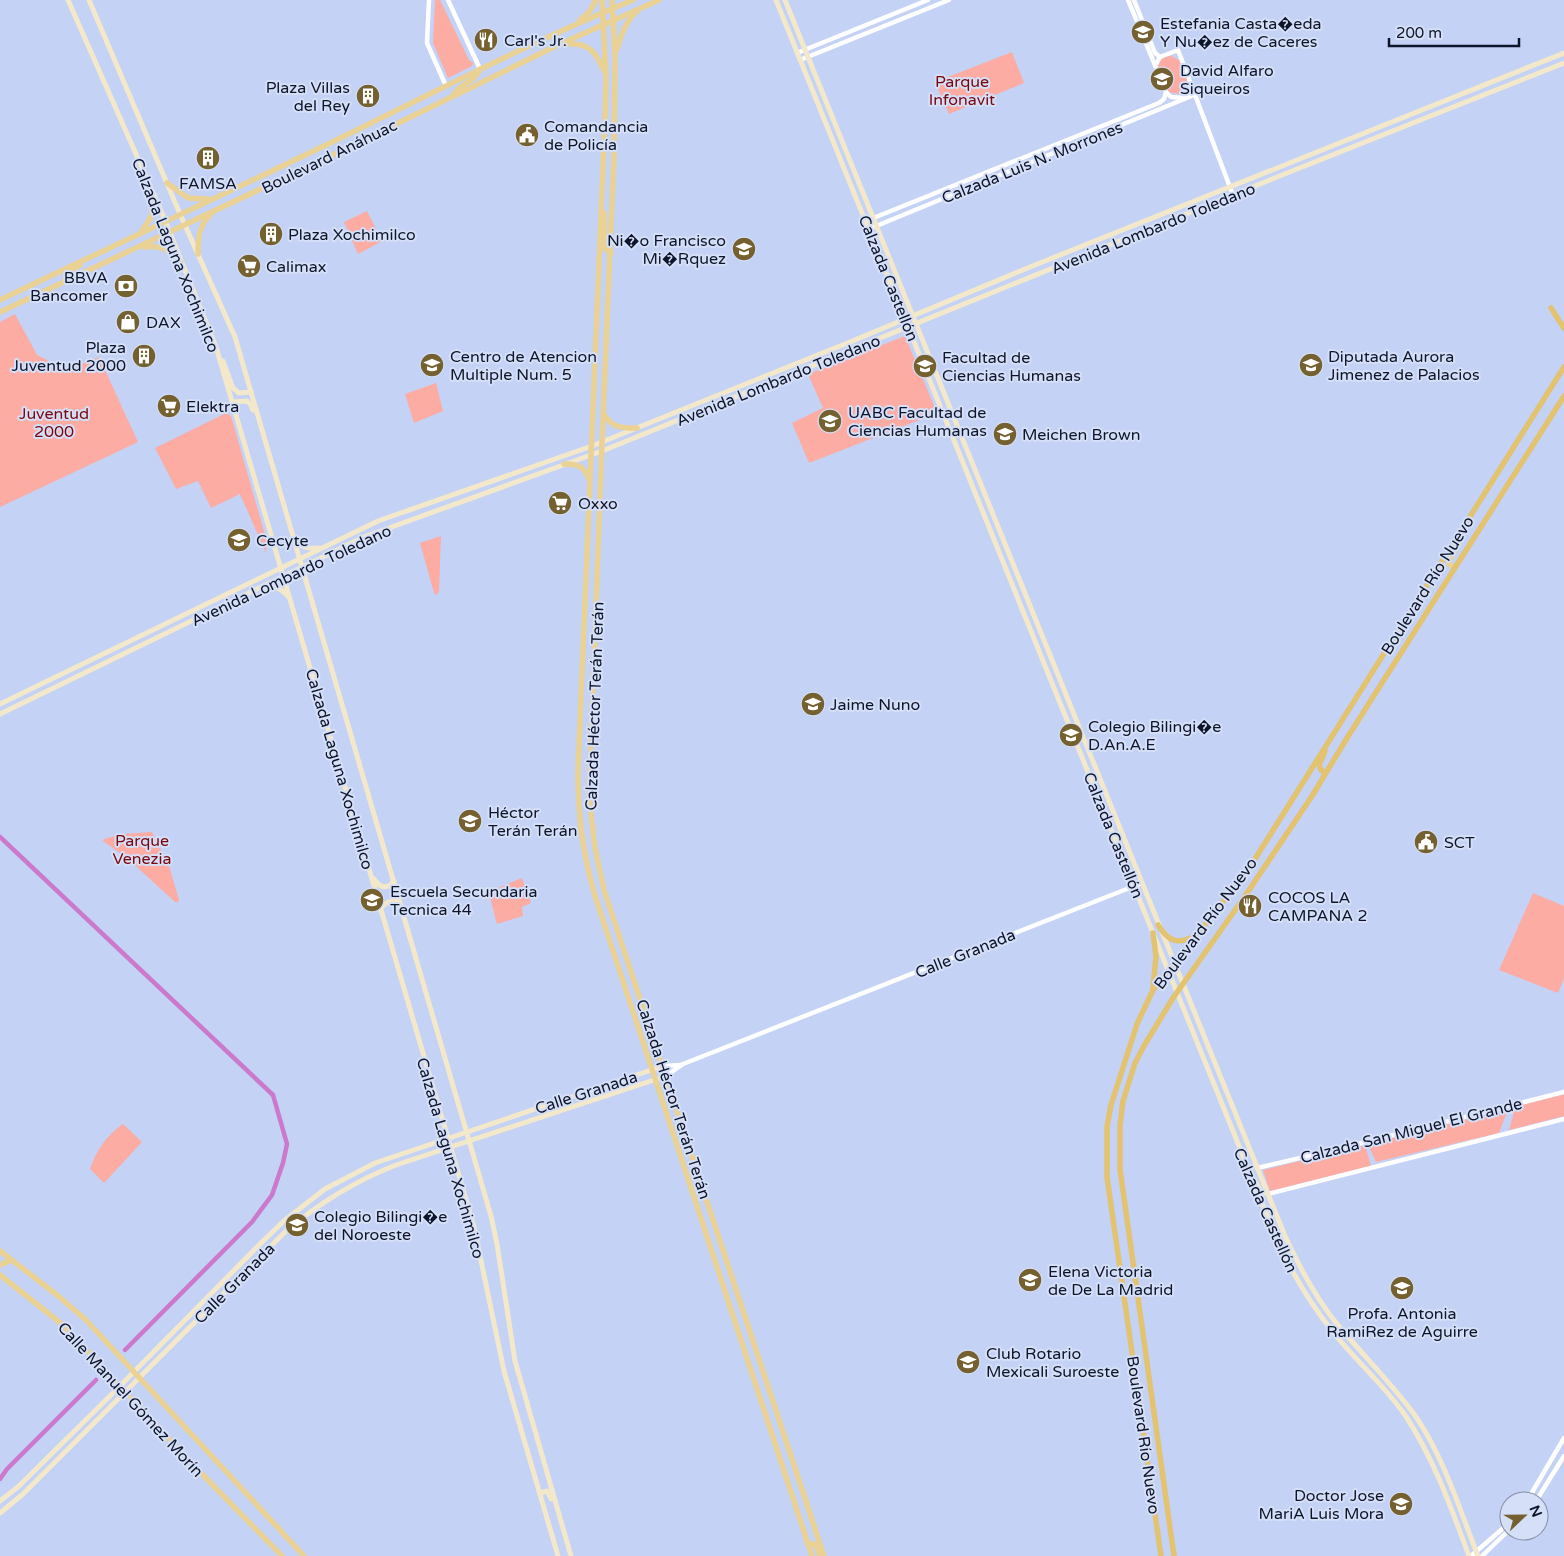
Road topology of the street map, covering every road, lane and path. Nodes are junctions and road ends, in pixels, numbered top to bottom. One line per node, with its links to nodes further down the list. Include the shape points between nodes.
1 (68, 0): 51 (main road, Calzada Laguna Xochimilco)
2 (89, 0): 50 (main road, Calzada Laguna Xochimilco)
3 (430, 0): 36 (street, via 427,43)
4 (448, 0): 34 (street)
5 (596, 0): 22 (main road, via 589,12)
6 (602, 0): 18 (main road, Calzada Héctor Terán Terán)
7 (612, 0): 17 (main road, Calzada Héctor Terán Terán)
8 (633, 0): 17 (main road, Boulevard Anáhuac)
9 (659, 0): 16 (main road, Boulevard Anáhuac)
10 (776, 0): 26 (main road, Calzada Castellón)
11 (785, 0): 25 (main road, Calzada Castellón)
12 (928, 0): 21 (street)
13 (949, 0): 23 (street)
14 (1128, 0): 33 (street)
15 (1134, 0): 30 (street, via 1155,53)
16 (642, 7): 19 (main road, Boulevard Anáhuac); 28 (main road, via 624,26)
17 (613, 8): 18 (main road, Boulevard Anáhuac); 19 (main road, Calzada Héctor Terán Terán)
18 (603, 12): 20 (main road, Calzada Héctor Terán Terán); 22 (main road, Boulevard Anáhuac)
19 (614, 19): 20 (main road, Boulevard Anáhuac); 28 (main road, Calzada Héctor Terán Terán)
20 (604, 23): 24 (main road, Boulevard Anáhuac); 35 (main road, Calzada Héctor Terán Terán)
21 (872, 23): 23 (street); 25 (street)
22 (575, 24): 34 (main road, Boulevard Anáhuac)
23 (875, 29): 29 (street)
24 (558, 45): 35 (main road, via 576,43 589,48 598,58); 39 (main road, Boulevard Anáhuac)
25 (805, 50): 26 (street); 29 (main road, Calzada Castellón)
26 (797, 53): 31 (main road, Calzada Castellón)
27 (1564, 53): 45 (main road, Avenida Lombardo Toledano)
28 (615, 56): 49 (main road, Calzada Héctor Terán Terán)
29 (807, 56): 31 (street); 59 (main road, Calzada Castellón)
30 (1160, 57): 33 (street); 38 (street, via 1178,50)
31 (800, 60): 61 (main road, Calzada Castellón)
32 (1564, 63): 48 (main road, Avenida Lombardo Toledano)
33 (1155, 66): 37 (street)
34 (480, 69): 36 (main road, Boulevard Anáhuac); 39 (main road, via 477,76)
35 (606, 77): 41 (main road, Calzada Héctor Terán Terán)
36 (446, 86): 44 (main road, Boulevard Anáhuac)
37 (1166, 92): 40 (street, via 1176,98); 42 (street, Calzada Luis N. Morrones, via 1159,103)
38 (1194, 95): 40 (street, Calzada Luis N. Morrones); 52 (street)
39 (453, 96): 46 (main road, Boulevard Anáhuac)
40 (1188, 98): 43 (street, Calzada Luis N. Morrones)
41 (605, 118): 49 (main road, via 612,122); 55 (main road, Calzada Héctor Terán Terán)
42 (1110, 123): 43 (street); 59 (street, Calzada Luis N. Morrones)
43 (1112, 129): 63 (street, Calzada Luis N. Morrones)
44 (342, 137): 46 (main road); 47 (main road, Boulevard Anáhuac)
45 (1327, 148): 48 (main road); 52 (main road, Avenida Lombardo Toledano)
46 (341, 150): 53 (main road, Boulevard Anáhuac)
47 (302, 156): 53 (main road, via 261,180 258,184); 56 (main road, Boulevard Anáhuac)
48 (1330, 156): 54 (main road, Avenida Lombardo Toledano)
49 (614, 163): 68 (main road, Calzada Héctor Terán Terán)
50 (168, 183): 56 (main road, via 188,198); 58 (main road, Calzada Laguna Xochimilco)
51 (150, 188): 60 (main road, Calzada Laguna Xochimilco); 66 (main road, via 152,215)
52 (1230, 188): 54 (street); 76 (main road, Avenida Lombardo Toledano)
53 (260, 189): 57 (main road, Boulevard Anáhuac)
54 (1233, 195): 78 (main road, Avenida Lombardo Toledano)
55 (602, 196): 68 (main road, via 605,248); 95 (main road, Calzada Héctor Terán Terán)
56 (212, 199): 58 (main road, Boulevard Anáhuac)
57 (216, 209): 62 (main road, Boulevard Anáhuac); 69 (main road, via 200,228)
58 (180, 214): 60 (main road, Boulevard Anáhuac); 62 (main road, Calzada Laguna Xochimilco)
59 (874, 218): 61 (street, Calzada Luis N. Morrones); 63 (main road, Calzada Castellón)
60 (165, 221): 65 (main road, Calzada Laguna Xochimilco); 66 (main road, Boulevard Anáhuac)
61 (866, 221): 64 (main road, Calzada Castellón)
62 (185, 224): 65 (main road, Boulevard Anáhuac); 69 (main road, Calzada Laguna Xochimilco)
63 (877, 226): 64 (street, Calzada Luis N. Morrones); 76 (main road, Calzada Castellón)
64 (869, 229): 77 (main road, Calzada Castellón)
65 (169, 232): 67 (main road, Boulevard Anáhuac); 71 (main road, Calzada Laguna Xochimilco)
66 (141, 233): 70 (main road, Boulevard Anáhuac)
67 (139, 247): 71 (main road, via 163,247); 72 (main road, Boulevard Anáhuac)
68 (611, 253): 92 (main road, Calzada Héctor Terán Terán)
69 (198, 254): 88 (main road, Calzada Laguna Xochimilco, via 234,332)
70 (89, 258): 72 (main road, via 66,274); 73 (main road, Boulevard Anáhuac)
71 (181, 262): 81 (main road, Calzada Laguna Xochimilco)
72 (65, 280): 75 (main road, Boulevard Anáhuac)
73 (0, 300)
74 (1551, 308): 80 (highway)
75 (0, 312)
76 (913, 316): 77 (main road, Avenida Lombardo Toledano); 78 (main road, Calzada Castellón)
77 (906, 319): 79 (main road, Calzada Castellón); 82 (main road, Avenida Lombardo Toledano)
78 (916, 324): 79 (main road, Avenida Lombardo Toledano); 123 (main road, Calzada Castellón)
79 (909, 327): 84 (main road, Avenida Lombardo Toledano); 124 (main road, Calzada Castellón)
80 (1564, 328)
81 (212, 335): 88 (main road, via 233,388 242,394); 91 (main road, Calzada Laguna Xochimilco)
82 (850, 342): 83 (main road, Avenida Lombardo Toledano); 84 (main road, via 832,352)
83 (818, 355): 86 (main road, via 815,361); 87 (main road, Avenida Lombardo Toledano)
84 (831, 359): 86 (main road, Avenida Lombardo Toledano)
85 (1564, 367): 103 (highway, Boulevard Río Nuevo)
86 (796, 373): 89 (main road, Avenida Lombardo Toledano)
87 (769, 375): 89 (main road, via 751,385); 93 (main road, Avenida Lombardo Toledano)
88 (251, 392): 98 (main road, Calzada Laguna Xochimilco)
89 (750, 392): 96 (main road, Avenida Lombardo Toledano)
90 (1564, 396): 109 (highway, Boulevard Río Nuevo)
91 (232, 402): 98 (main road, via 243,400 251,405); 107 (main road, Calzada Laguna Xochimilco)
92 (604, 415): 93 (main road, via 610,423 621,428); 94 (main road, Calzada Héctor Terán Terán)
93 (636, 428): 94 (main road, Avenida Lombardo Toledano)
94 (602, 442): 95 (main road, Avenida Lombardo Toledano); 96 (main road, Calzada Héctor Terán Terán)
95 (592, 446): 97 (main road, Calzada Héctor Terán Terán); 101 (main road, Avenida Lombardo Toledano)
96 (602, 451): 97 (main road, Avenida Lombardo Toledano); 136 (main road, Calzada Héctor Terán Terán, via 589,797 604,890)
97 (592, 455): 99 (main road, Avenida Lombardo Toledano); 100 (main road, Calzada Héctor Terán Terán)
98 (271, 462): 104 (main road, Calzada Laguna Xochimilco)
99 (564, 464): 100 (main road, via 580,466); 102 (main road, Avenida Lombardo Toledano)
100 (590, 482): 137 (main road, Calzada Héctor Terán Terán, via 578,808 595,896)
101 (410, 510): 102 (main road); 105 (main road, Avenida Lombardo Toledano, via 378,521)
102 (409, 522): 108 (main road, Avenida Lombardo Toledano, via 364,538)
103 (1462, 528): 109 (main road, via 1459,543 1449,561); 119 (highway, Boulevard Río Nuevo)
104 (292, 538): 105 (main road, via 305,548); 106 (main road, Calzada Laguna Xochimilco)
105 (324, 547): 106 (main road, Avenida Lombardo Toledano)
106 (298, 559): 107 (main road, Avenida Lombardo Toledano); 108 (main road, Calzada Laguna Xochimilco)
107 (281, 567): 110 (main road, Calzada Laguna Xochimilco); 113 (main road, Avenida Lombardo Toledano)
108 (301, 568): 110 (main road, Avenida Lombardo Toledano); 122 (main road, Calzada Laguna Xochimilco)
109 (1455, 568): 120 (highway, Boulevard Río Nuevo)
110 (284, 577): 111 (main road, Avenida Lombardo Toledano); 112 (main road, Calzada Laguna Xochimilco)
111 (262, 587): 112 (main road, via 276,587); 115 (main road, Avenida Lombardo Toledano)
112 (291, 601): 121 (main road, Calzada Laguna Xochimilco)
113 (134, 639): 114 (main road, Avenida Lombardo Toledano); 115 (main road, via 117,650)
114 (95, 658): 116 (main road, via 93,666); 117 (main road, Avenida Lombardo Toledano)
115 (116, 658): 116 (main road, Avenida Lombardo Toledano)
116 (82, 674): 118 (main road, Avenida Lombardo Toledano)
117 (0, 704)
118 (0, 714)
119 (1326, 744): 120 (highway, via 1320,765); 128 (highway, Boulevard Río Nuevo, via 1248,870)
120 (1325, 773): 132 (highway, Boulevard Río Nuevo, via 1266,866)
121 (370, 875): 122 (main road, via 378,885 385,887); 126 (main road, Calzada Laguna Xochimilco)
122 (394, 881): 125 (main road, Calzada Laguna Xochimilco)
123 (1142, 883): 124 (street, Calle Granada); 127 (main road, Calzada Castellón)
124 (1135, 886): 129 (main road, Calzada Castellón); 135 (street, Calle Granada)
125 (401, 907): 126 (main road, via 390,901); 143 (main road, Calzada Laguna Xochimilco)
126 (380, 910): 145 (main road, Calzada Laguna Xochimilco)
127 (1158, 925): 128 (highway, via 1166,937 1178,941); 130 (main road, Calzada Castellón)
128 (1200, 932): 130 (highway, Boulevard Río Nuevo)
129 (1153, 933): 131 (main road, Calzada Castellón); 133 (highway, via 1156,956)
130 (1174, 963): 131 (highway, Boulevard Río Nuevo); 132 (main road, Calzada Castellón)
131 (1168, 970): 133 (highway, Boulevard Río Nuevo); 134 (main road, Calzada Castellón)
132 (1183, 985): 134 (highway, Boulevard Río Nuevo); 142 (main road, Calzada Castellón)
133 (1153, 990): 170 (highway, Boulevard Río Nuevo, via 1137,1024 1111,1106 1106,1149 1107,1177)
134 (1177, 993): 144 (main road, Calzada Castellón); 180 (highway, Boulevard Río Nuevo, via 1136,1063 1123,1101 1118,1146)
135 (683, 1064): 136 (street, Calle Granada); 138 (street, Calle Granada)
136 (663, 1066): 137 (main road, Calle Granada); 138 (main road, Calzada Héctor Terán Terán)
137 (653, 1070): 139 (main road, Calzada Héctor Terán Terán); 143 (main road, Calle Granada)
138 (666, 1076): 139 (main road, Calle Granada); 178 (main road, Calzada Héctor Terán Terán)
139 (656, 1079): 146 (main road, Calle Granada); 169 (main road, Calzada Héctor Terán Terán)
140 (1564, 1092): 148 (street, Calzada San Miguel El Grande)
141 (1564, 1119): 150 (street, Calzada San Miguel El Grande)
142 (1241, 1130): 144 (main road); 148 (main road, Calzada Castellón)
143 (467, 1131): 145 (main road, Calle Granada); 146 (main road, Calzada Laguna Xochimilco)
144 (1233, 1133): 149 (main road, Calzada Castellón)
145 (447, 1138): 147 (main road, Calzada Laguna Xochimilco); 155 (main road, Calle Granada, via 375,1163 304,1204)
146 (470, 1141): 147 (main road, Calle Granada); 166 (main road, Calzada Laguna Xochimilco, via 494,1230 515,1361)
147 (450, 1147): 156 (main road, Calle Granada, via 368,1176 303,1216); 163 (main road, Calzada Laguna Xochimilco, via 476,1237 504,1371)
148 (1257, 1168): 150 (main road, Calzada Castellón)
149 (1250, 1174): 150 (main road, via 1260,1190); 181 (main road, Calzada Castellón, via 1282,1251 1309,1299 1334,1333 1390,1396 1417,1435 1441,1483)
150 (1268, 1194): 171 (main road, Calzada Castellón, via 1297,1262 1317,1295 1424,1430 1449,1480)
151 (0, 1251): 152 (main road, Calle Manuel Gómez Morín)
152 (11, 1260): 153 (main road); 155 (main road, Calle Manuel Gómez Morín, via 72,1308)
153 (0, 1264)
154 (0, 1275): 157 (main road, Calle Manuel Gómez Morín, via 63,1325)
155 (134, 1372): 156 (main road, Calle Manuel Gómez Morín); 157 (main road, Calle Granada)
156 (139, 1377): 158 (main road, Calle Granada); 173 (main road, Calle Manuel Gómez Morín)
157 (120, 1386): 158 (main road, Calle Manuel Gómez Morín); 164 (main road, Calle Granada)
158 (125, 1392): 165 (main road, Calle Granada); 172 (main road, Calle Manuel Gómez Morín)
159 (1564, 1438): 161 (street)
160 (1564, 1456): 162 (street)
161 (1533, 1491)
162 (1542, 1491)
163 (540, 1492): 166 (main road, via 549,1494); 174 (main road, Calzada Laguna Xochimilco)
164 (0, 1501)
165 (0, 1513)
166 (564, 1532): 175 (main road, Calzada Laguna Xochimilco)
167 (1499, 1536): 171 (street)
168 (1499, 1536): 182 (street)
169 (808, 1543): 176 (main road, Calzada Héctor Terán Terán); 177 (main road, via 816,1545)
170 (1160, 1543): 179 (highway, Boulevard Río Nuevo); 180 (highway, via 1168,1547)
171 (1477, 1554): 181 (street)
172 (282, 1556)
173 (304, 1556)
174 (558, 1556)
175 (571, 1556)
176 (812, 1556)
177 (820, 1556)
178 (824, 1556)
179 (1162, 1556)
180 (1173, 1556)
181 (1470, 1556)
182 (1482, 1556)

